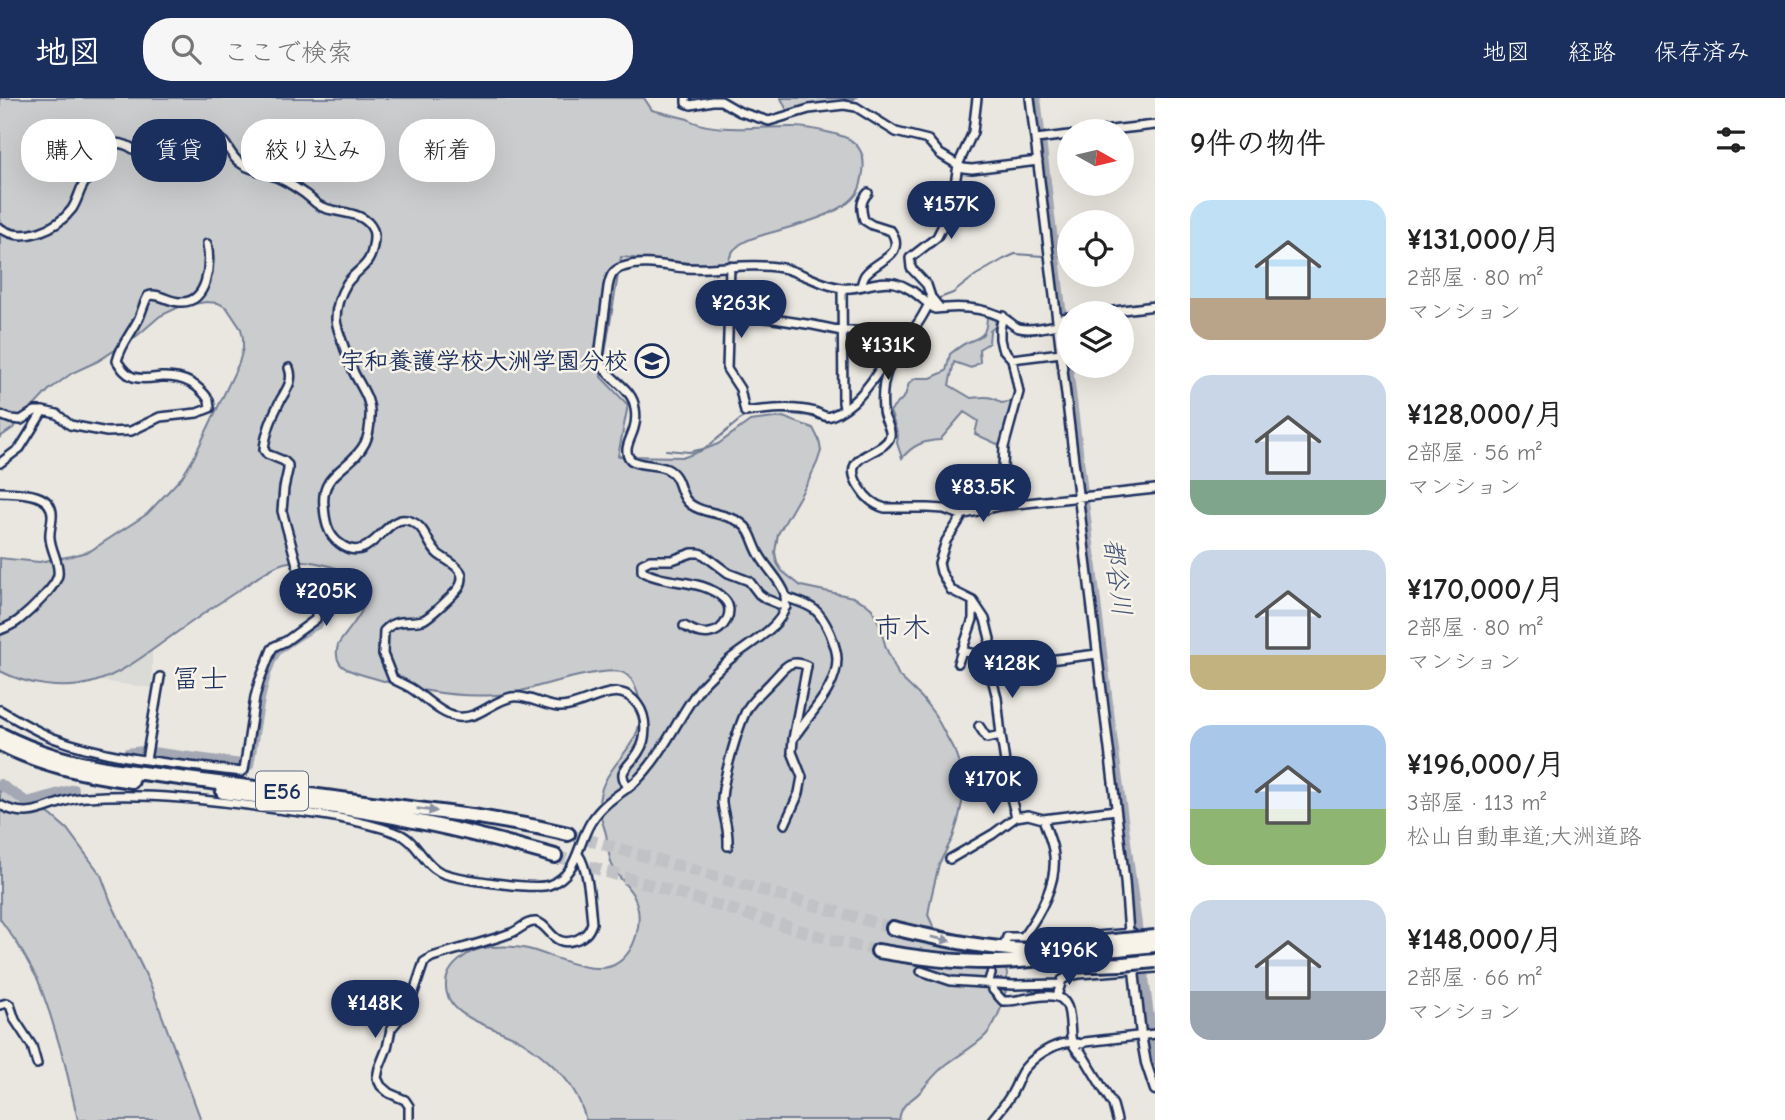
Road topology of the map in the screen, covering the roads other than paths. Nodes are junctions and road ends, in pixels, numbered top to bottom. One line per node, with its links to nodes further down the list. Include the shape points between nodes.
1 (686, 98): 9 (street, via 691,105 721,101 769,121 809,109 856,107 895,132 928,140)
2 (977, 98): 9 (street, via 973,132)
3 (1030, 98): 7 (street)
4 (1155, 125): 5 (street)
5 (1134, 127)
6 (1057, 137): 7 (street)
7 (1039, 139): 8 (street)
8 (1038, 161): 9 (street, via 972,169); 16 (street)
9 (958, 165): 19 (street, via 951,206 940,232 913,254 910,262)
10 (868, 193): 14 (street, via 863,198 864,219 891,231 895,248 865,275)
11 (0, 229): 59 (street, via 25,235 47,229 74,206 111,144 129,146 154,162 167,163 194,136 202,134 217,136 240,163 287,182 322,208 368,223 374,237 372,258 348,282 336,322 371,414 367,440 324,487 328,529 344,547 360,549 403,519 420,527 437,553 462,576 461,586 432,615 392,624 384,631 383,654 393,679 453,717 472,716 514,697 562,707 613,692 625,694 639,706 645,732 639,752 623,772)
12 (207, 244): 32 (street, via 204,286 188,302 148,296 117,361 132,377 170,377 196,385 209,400 209,408 197,414 160,417 131,431 107,432 69,425 57,414)
13 (730, 267): 15 (street, via 786,269); 21 (street); 40 (street, via 660,264 615,270 608,287 599,356 606,372 635,404 627,453 630,459 668,470 694,507 742,523)
14 (861, 286): 15 (street); 17 (street, via 894,283)
15 (842, 288): 24 (street)
16 (1058, 301)
17 (929, 304): 19 (street); 25 (street)
18 (1155, 306): 20 (street)
19 (939, 307): 22 (street, via 966,307)
20 (1134, 309)
21 (727, 312): 24 (street); 31 (street, via 727,369 740,389 745,412 790,409 826,416)
22 (1003, 316): 23 (street, via 1019,328); 28 (street, via 1000,339)
23 (1057, 320)
24 (842, 331): 25 (street); 31 (street)
25 (911, 331): 26 (street)
26 (894, 348): 31 (street, via 861,395); 39 (street, via 883,402 890,436 854,465 856,481 872,502 885,508 944,509)
27 (1057, 353): 28 (street)
28 (1012, 359): 38 (street, via 1019,393 1004,447)
29 (289, 368): 57 (street, via 289,384 264,450 288,465 282,511 303,586 316,604 316,618 272,649 255,697 244,770)
30 (1065, 378): 37 (street)
31 (844, 407)
32 (43, 411): 33 (street, via 20,420); 34 (street, via 20,448)
33 (0, 415)
34 (0, 463)
35 (1155, 489): 37 (street)
36 (0, 492): 44 (street, via 39,496 48,503 58,576 20,619)
37 (1082, 498): 38 (street); 46 (street)
38 (999, 506): 39 (street)
39 (961, 515): 41 (street, via 946,541 940,572 951,590)
40 (785, 597): 42 (street); 54 (street, via 817,611 832,638 838,662 825,695)
41 (973, 601): 45 (street, via 973,619); 48 (street, via 988,627)
42 (786, 607): 43 (street, via 766,599 748,581 699,553 645,562 642,571 650,575 694,583 727,601 728,618 715,632 695,632); 59 (street, via 773,626 702,686 653,762)
43 (684, 626)
44 (0, 630)
45 (961, 650): 47 (street); 48 (street, via 976,654)
46 (1097, 654): 48 (street); 63 (street, via 1104,677)
47 (957, 663)
48 (988, 666): 53 (street)
49 (160, 677): 57 (street)
50 (0, 710): 56 (street, via 53,738)
51 (979, 726): 53 (street, via 987,738)
52 (0, 733): 67 (highway, E56, one-way to 67, via 55,757 102,768 467,816)
53 (1001, 735): 64 (street)
54 (793, 739): 66 (street, via 792,752 802,777); 68 (street, via 807,666 799,662 789,663 744,717 723,793)
55 (0, 744): 70 (highway, E56, via 81,773 380,814)
56 (127, 757): 57 (street); 58 (street)
57 (146, 760)
58 (122, 764)
59 (628, 788): 69 (street, via 608,801 592,821)
60 (109, 789): 61 (street)
61 (98, 796): 62 (street, via 75,797 30,813); 69 (street, via 190,798 326,815 401,834 430,864 453,876 529,887 560,880)
62 (0, 805)
63 (1116, 810): 65 (street); 74 (street)
64 (1016, 817): 65 (street); 71 (street)
65 (1043, 819): 75 (street, via 1055,859 1053,874 1043,905)
66 (785, 824)
67 (568, 834)
68 (728, 846)
69 (578, 854): 97 (street, via 585,869 592,923 583,937 562,941 533,922 424,962 408,1007 391,1029 377,1079 389,1093 405,1100)
70 (555, 856)
71 (950, 859)
72 (893, 928): 80 (highway, one-way to 80, via 950,941)
73 (1155, 931): 74 (street)
74 (1129, 933): 75 (street); 84 (street)
75 (1023, 937): 77 (street, via 1007,937)
76 (1155, 937): 80 (highway, bridge)
77 (1005, 943)
78 (1155, 945): 80 (highway, bridge)
79 (878, 951): 80 (highway, via 995,966)
80 (1063, 955): 81 (highway, bridge, via 1123,964)
81 (1155, 961)
82 (1155, 968): 84 (street)
83 (921, 971): 86 (street, via 951,981)
84 (1134, 971): 87 (street, via 1079,974); 91 (street)
85 (991, 974): 86 (street)
86 (990, 984): 87 (street); 88 (street, via 1003,1002)
87 (1060, 984): 88 (street)
88 (1057, 996): 92 (street, via 1069,1010)
89 (0, 1004): 95 (street, via 10,1005)
90 (1155, 1034): 91 (street)
91 (1143, 1035): 93 (street); 96 (street)
92 (1072, 1042): 93 (street); 94 (street); 98 (street, via 1053,1047 1023,1069)
93 (1082, 1044): 94 (street)
94 (1082, 1056): 99 (street, via 1113,1105)
95 (37, 1064)
96 (1155, 1090)
97 (408, 1120)
98 (992, 1120)
99 (1117, 1120)

